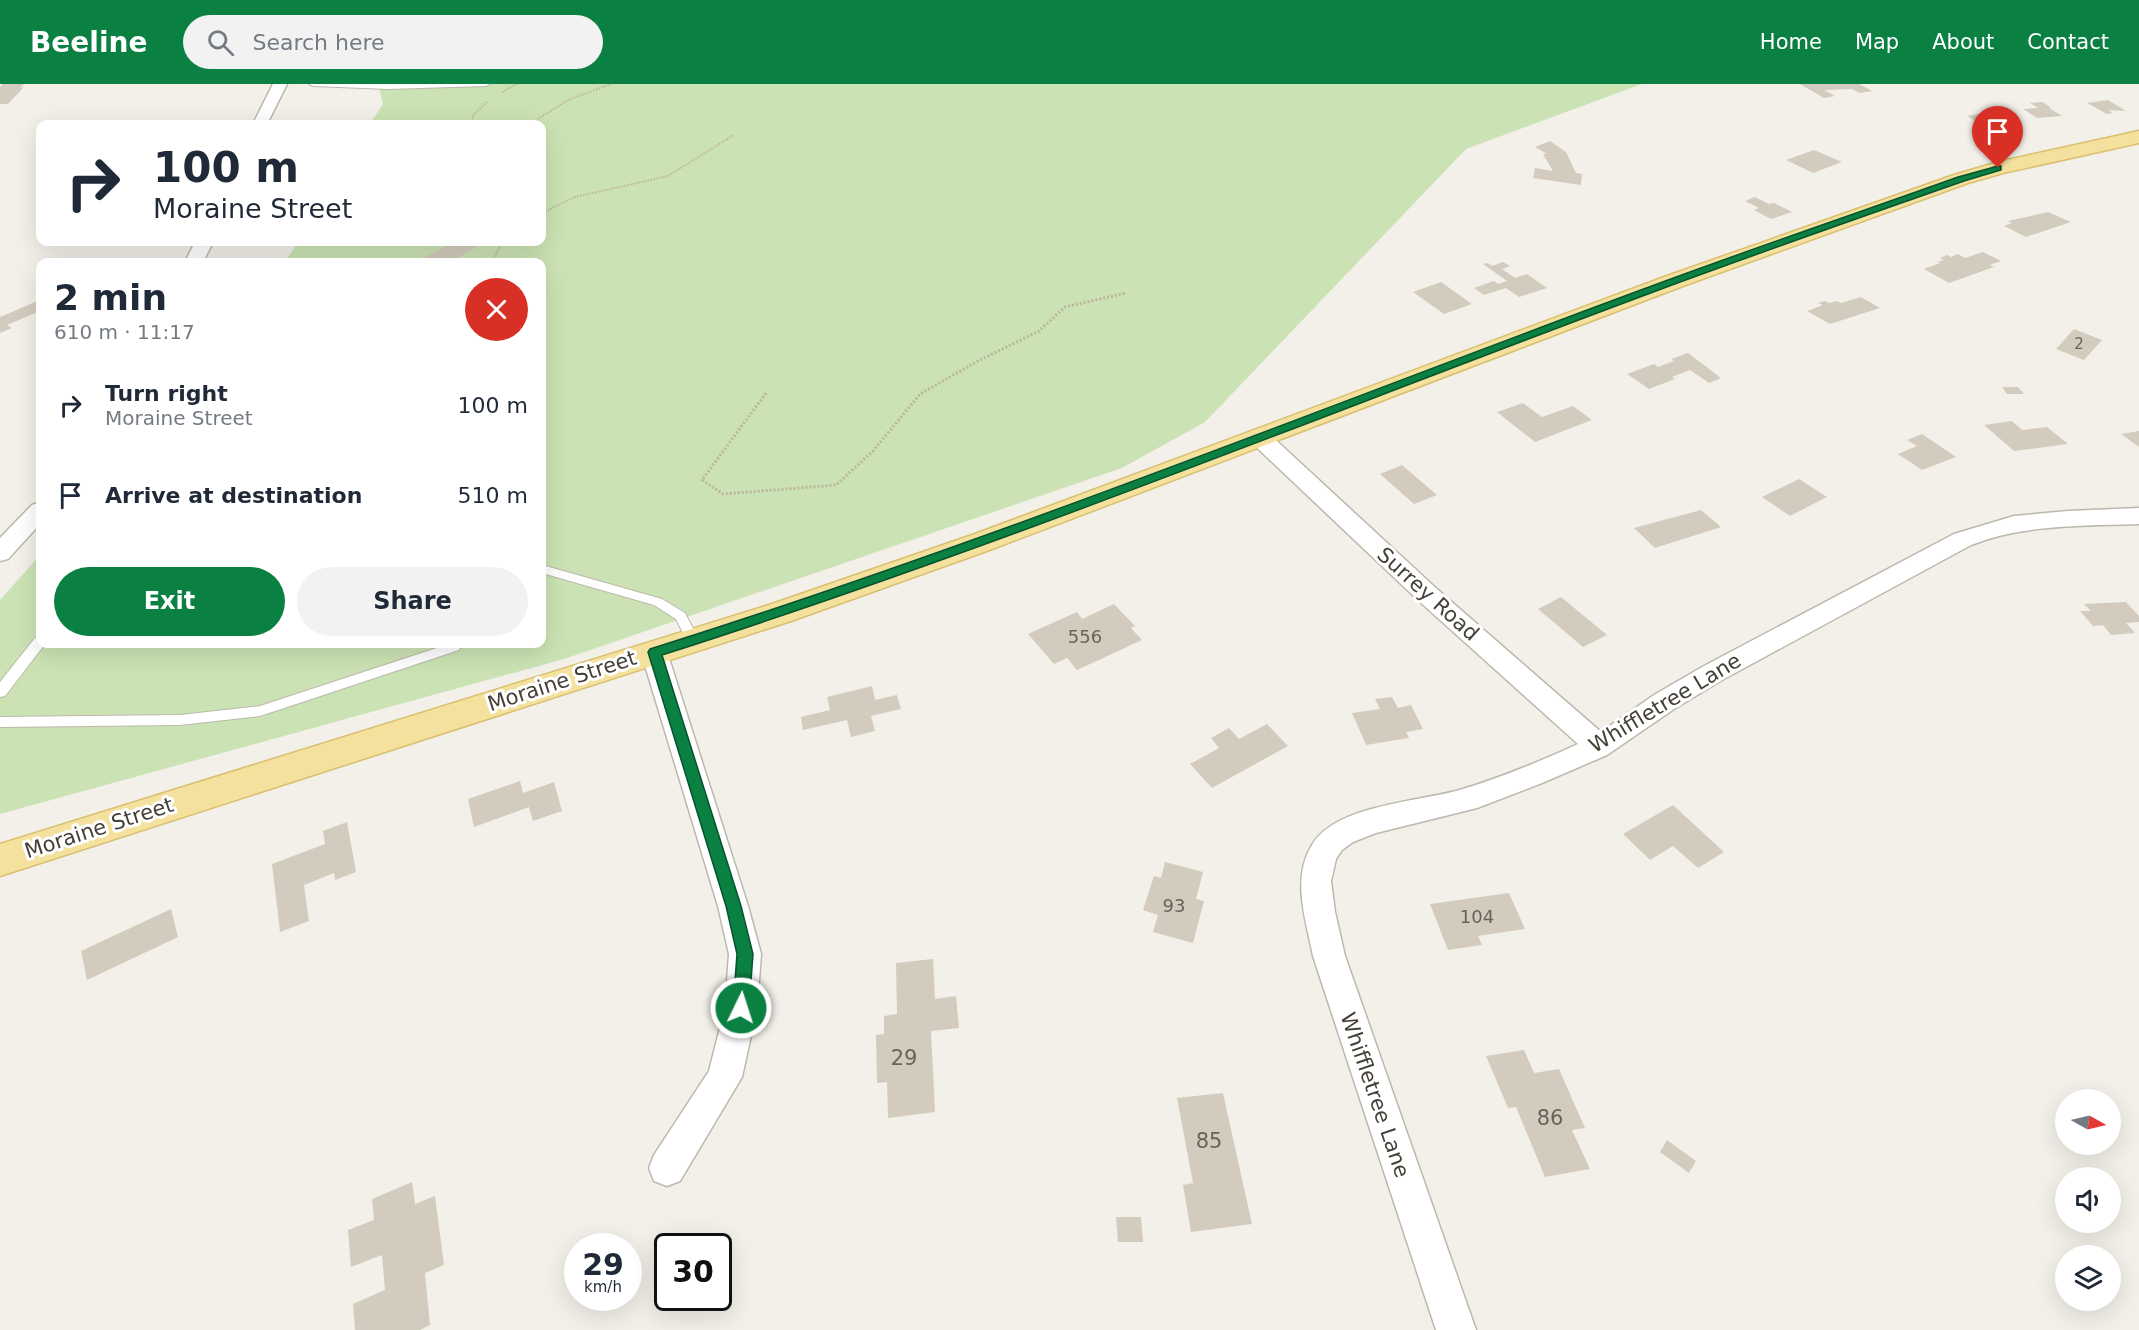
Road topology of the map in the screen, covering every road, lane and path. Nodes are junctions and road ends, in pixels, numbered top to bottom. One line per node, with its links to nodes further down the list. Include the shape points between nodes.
1 (280, 84): 5 (street)
2 (313, 84): 3 (lane)
3 (486, 84)
4 (611, 84): 6 (path, via 585,92)
5 (262, 120)
6 (535, 120)
7 (734, 135): 9 (path, via 668,176 575,197)
8 (2139, 136): 12 (main road, Moraine Street, via 1961,179 1675,281)
9 (546, 211)
10 (1126, 293): 11 (path, via 1065,308 1039,331 920,394 873,451 836,485 723,494 702,480)
11 (766, 393)
12 (1260, 438): 17 (main road, Moraine Street, via 985,541); 23 (street, Surrey Road, via 1429,596)
13 (36, 514): 15 (street)
14 (2139, 516): 23 (street, Whiffletree Lane, via 2013,524 1948,546 1770,641 1663,703)
15 (0, 553)
16 (546, 570): 17 (lane, via 658,602 681,616)
17 (693, 640): 20 (main road, Moraine Street)
18 (36, 646): 21 (lane)
19 (451, 648): 22 (lane, via 260,711 180,720)
20 (654, 652): 24 (main road, Moraine Street); 25 (street, via 734,906 745,954 741,1008 725,1077)
21 (0, 692)
22 (0, 722)
23 (1599, 746): 26 (street, Whiffletree Lane, via 1465,801 1357,828 1334,839 1321,855 1317,893 1329,956)
24 (0, 860)
25 (667, 1168)
26 (1456, 1330)

